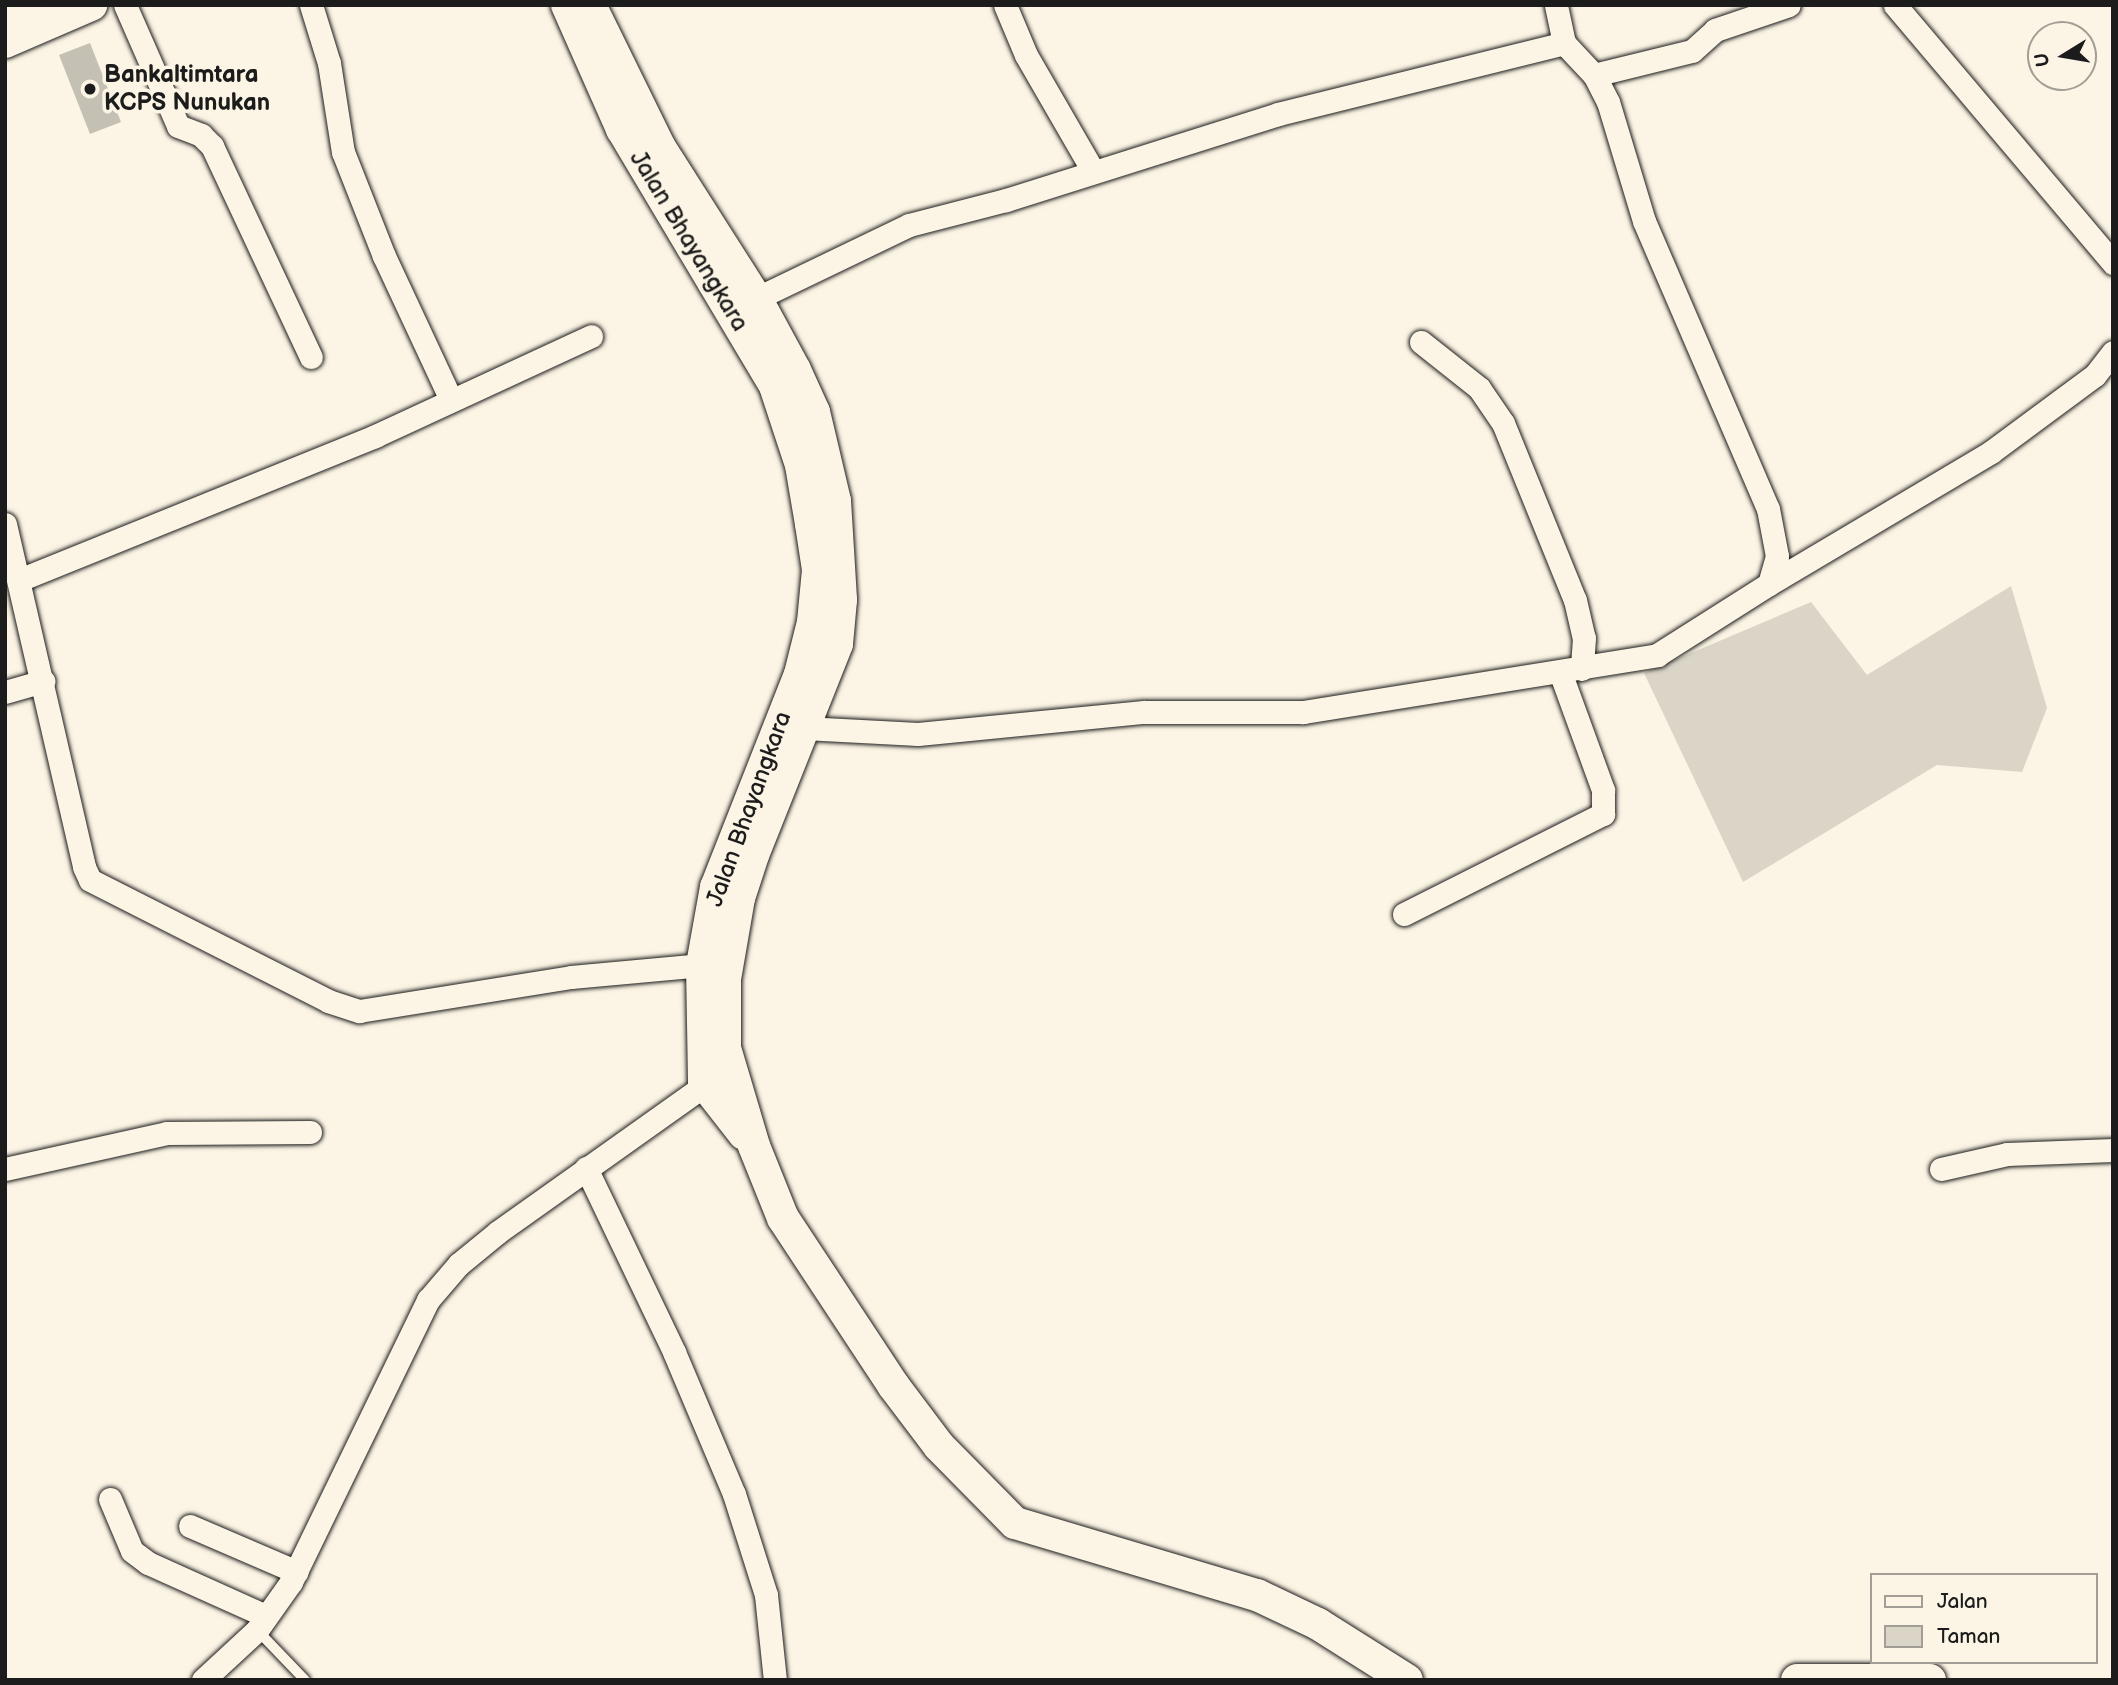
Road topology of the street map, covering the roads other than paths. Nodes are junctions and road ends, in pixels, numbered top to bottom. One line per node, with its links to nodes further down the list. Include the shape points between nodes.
1 (30, 5): 11 (main road)
2 (91, 5): 12 (main road)
3 (125, 5): 21 (street, via 178,126 201,135 212,146)
4 (311, 5): 22 (street, via 329,63 344,152 384,256)
5 (568, 5): 17 (main road, Jalan Bhayangkara, via 635,153)
6 (590, 5): 17 (main road, Jalan Bhayangkara)
7 (1005, 5): 15 (street, via 1026,55)
8 (1556, 5): 13 (street)
9 (1790, 5): 14 (street, via 1716,30 1692,51)
10 (1895, 5): 16 (street)
11 (5, 15)
12 (5, 42)
13 (1564, 43): 14 (street); 15 (street, via 1278,114)
14 (1594, 75): 25 (street, via 1618,130 1644,221 1768,509 1777,556)
15 (1093, 171): 17 (street, via 900,229)
16 (2112, 256)
17 (744, 305): 29 (main road, Jalan Bhayangkara, via 814,412 837,513 841,587 837,644); 31 (main road, Jalan Bhayangkara, via 790,423 818,570 814,622 800,674 716,887)
18 (591, 336): 22 (street)
19 (1421, 342): 26 (street, via 1479,388 1503,424 1575,600 1584,638)
20 (2113, 352): 25 (street, via 2095,375 1991,453)
21 (311, 356)
22 (451, 400): 24 (street, via 375,436)
23 (5, 524): 24 (street)
24 (19, 580): 27 (street)
25 (1769, 584): 26 (street, via 1657,655)
26 (1571, 671): 29 (street, via 1280,714 1144,712 918,734); 30 (street, via 1603,790 1603,814)
27 (43, 681): 28 (street); 31 (street, via 83,867 90,880 344,1008 376,1010 571,977)
28 (5, 692)
29 (804, 728): 32 (main road, Jalan Bhayangkara, via 739,898 724,992 725,1048)
30 (1404, 914)
31 (702, 965): 32 (main road, Jalan Bhayangkara)
32 (717, 1077): 35 (street); 45 (main road, Jalan Bhayangkara, via 754,1146 783,1218 892,1385 939,1446 1015,1523 1257,1595 1318,1624)
33 (310, 1132): 36 (street, via 167,1133)
34 (2113, 1150): 37 (street, via 2007,1154)
35 (586, 1168): 40 (street, via 459,1264 428,1300); 44 (street, via 674,1352 734,1494 766,1595)
36 (5, 1169)
37 (1941, 1169)
38 (110, 1499): 41 (street, via 132,1551)
39 (190, 1526): 40 (street)
40 (297, 1572): 41 (street)
41 (261, 1623): 42 (street); 43 (lane)
42 (202, 1680)
43 (305, 1680)
44 (775, 1680)
45 (1408, 1680)
46 (1797, 1680): 47 (main road)
47 (1930, 1680)

